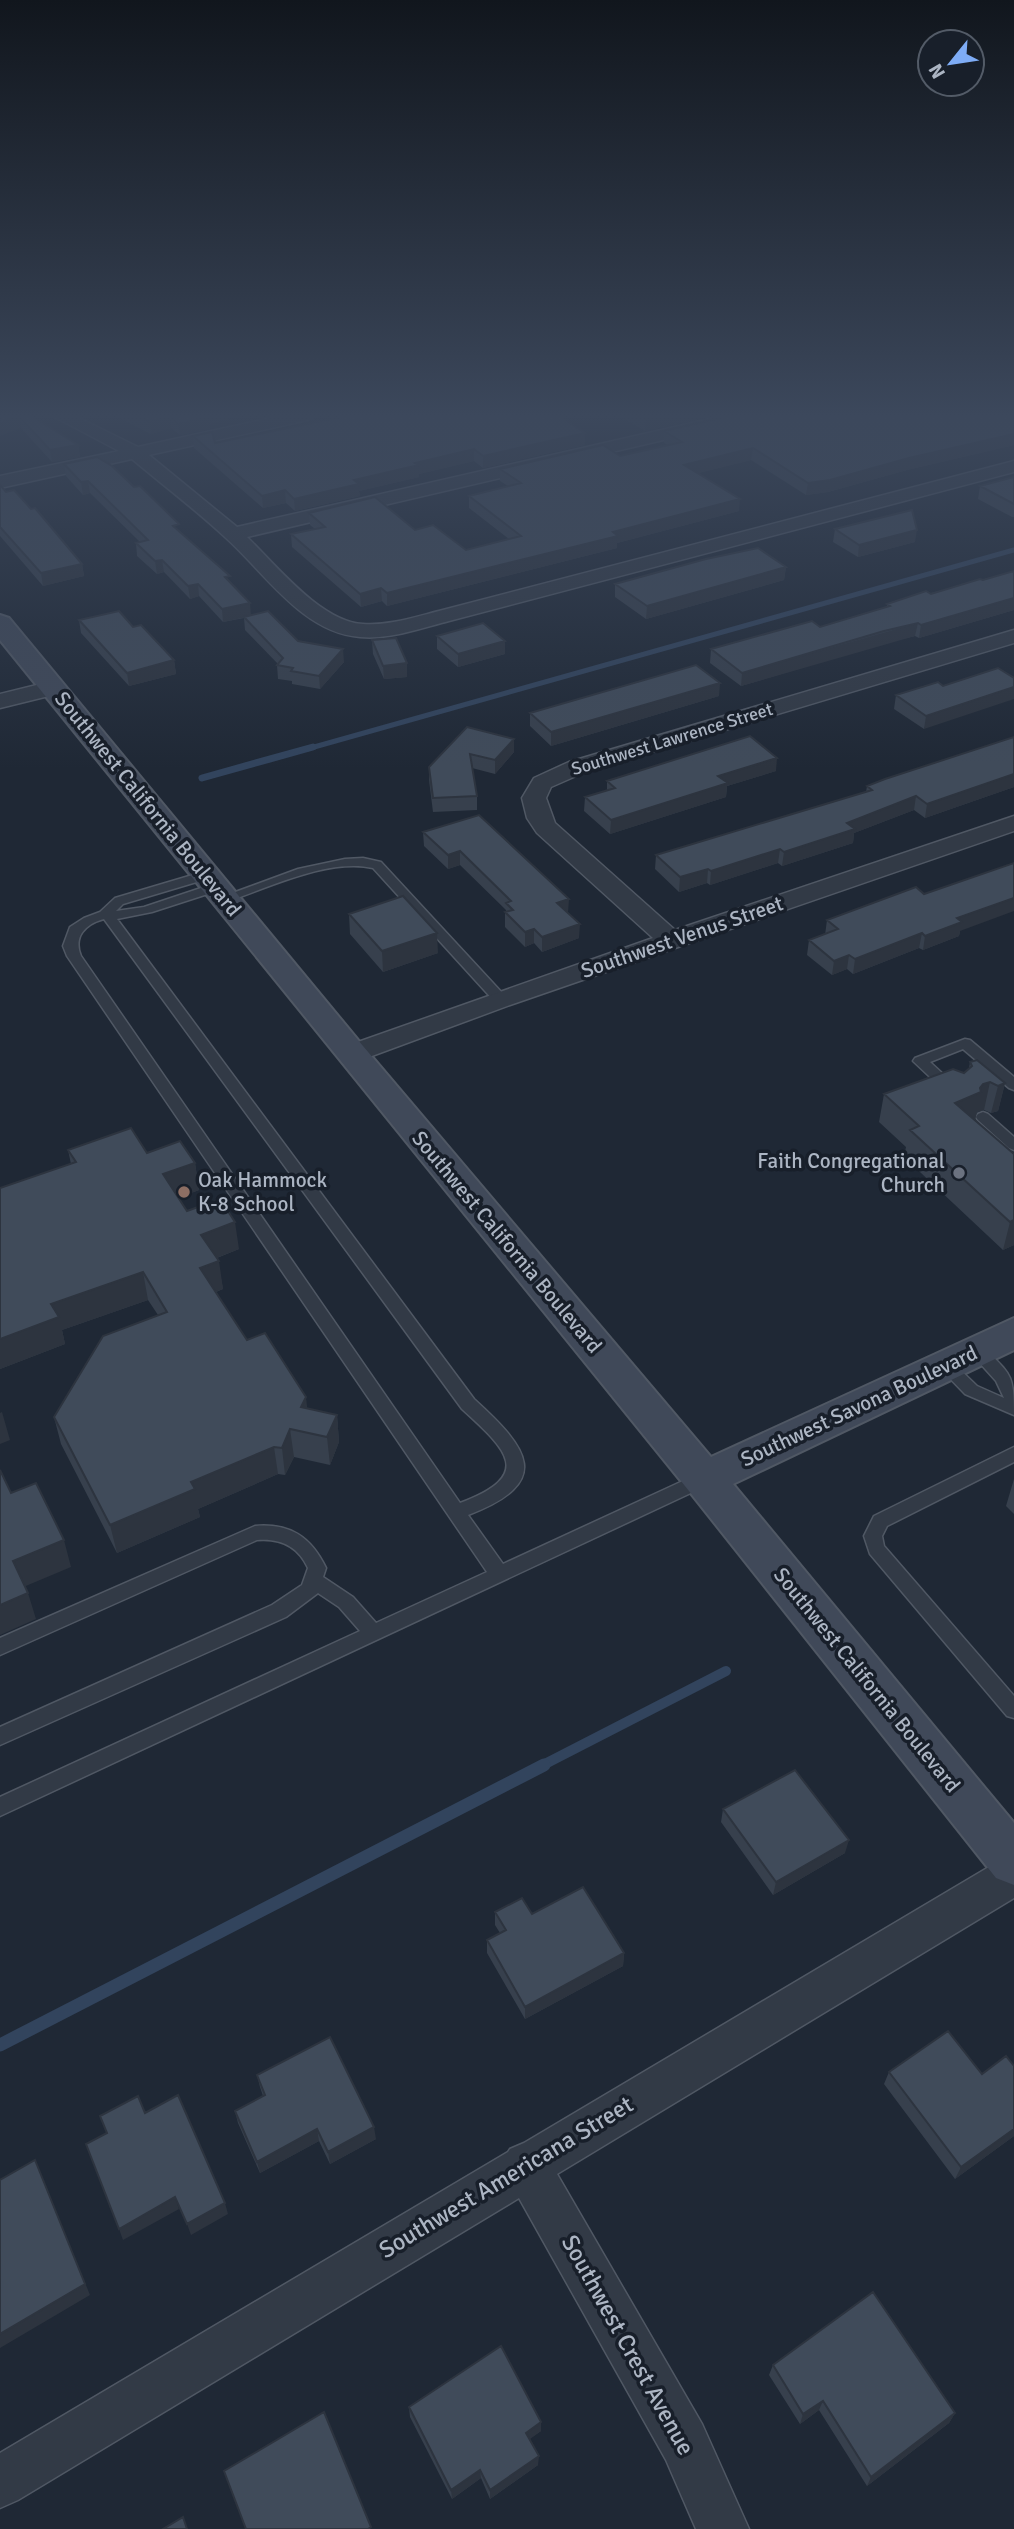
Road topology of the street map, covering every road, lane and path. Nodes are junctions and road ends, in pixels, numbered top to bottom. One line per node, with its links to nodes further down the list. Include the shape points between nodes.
1 (237, 533): 3 (street)
2 (760, 533): 3 (street, via 442,617 360,631 330,621 304,604)
3 (233, 534)
4 (0, 623): 6 (street, Southwest California Boulevard)
5 (1014, 636): 11 (street, Southwest Lawrence Street, via 577,766 542,783 534,798 538,818 546,828)
6 (53, 688): 7 (street); 9 (street, Southwest California Boulevard)
7 (0, 701)
8 (1014, 823): 11 (street, Southwest Venus Street)
9 (216, 887): 10 (lane, via 126,914); 12 (lane, via 345,861 368,861 377,865); 13 (street, Southwest California Boulevard)
10 (106, 914): 24 (lane, via 75,930 70,946 74,956); 24 (lane, via 468,1404 516,1455 514,1474 503,1491)
11 (672, 940): 12 (street, Southwest Venus Street)
12 (500, 999): 13 (street, Southwest Venus Street)
13 (351, 1054): 23 (street, Southwest California Boulevard)
14 (1014, 1085): 15 (lane, via 965,1044 919,1061)
15 (956, 1093)
16 (983, 1117): 17 (lane)
17 (1014, 1145)
18 (1014, 1333): 19 (street, Southwest Savona Boulevard)
19 (960, 1357): 20 (lane, via 1002,1377); 21 (lane, via 971,1390); 23 (street, Southwest Savona Boulevard)
20 (1014, 1400)
21 (1014, 1409)
22 (1014, 1454): 29 (lane, via 880,1521 873,1536 876,1549)
23 (704, 1479): 25 (lane); 32 (street, Southwest California Boulevard)
24 (457, 1512): 25 (lane)
25 (499, 1574): 27 (lane)
26 (314, 1581): 27 (lane, via 346,1602); 28 (lane, via 317,1568 303,1544 271,1531 255,1534); 30 (lane, via 301,1598 279,1611)
27 (373, 1633): 31 (lane)
28 (0, 1647)
29 (1014, 1710)
30 (0, 1736)
31 (0, 1807)
32 (1014, 1861)
33 (1014, 1875): 34 (street, Southwest Americana Street)
34 (526, 2165): 35 (street, Southwest Americana Street); 36 (street, Southwest Crest Avenue, via 684,2442)
35 (0, 2482)
36 (723, 2529)

